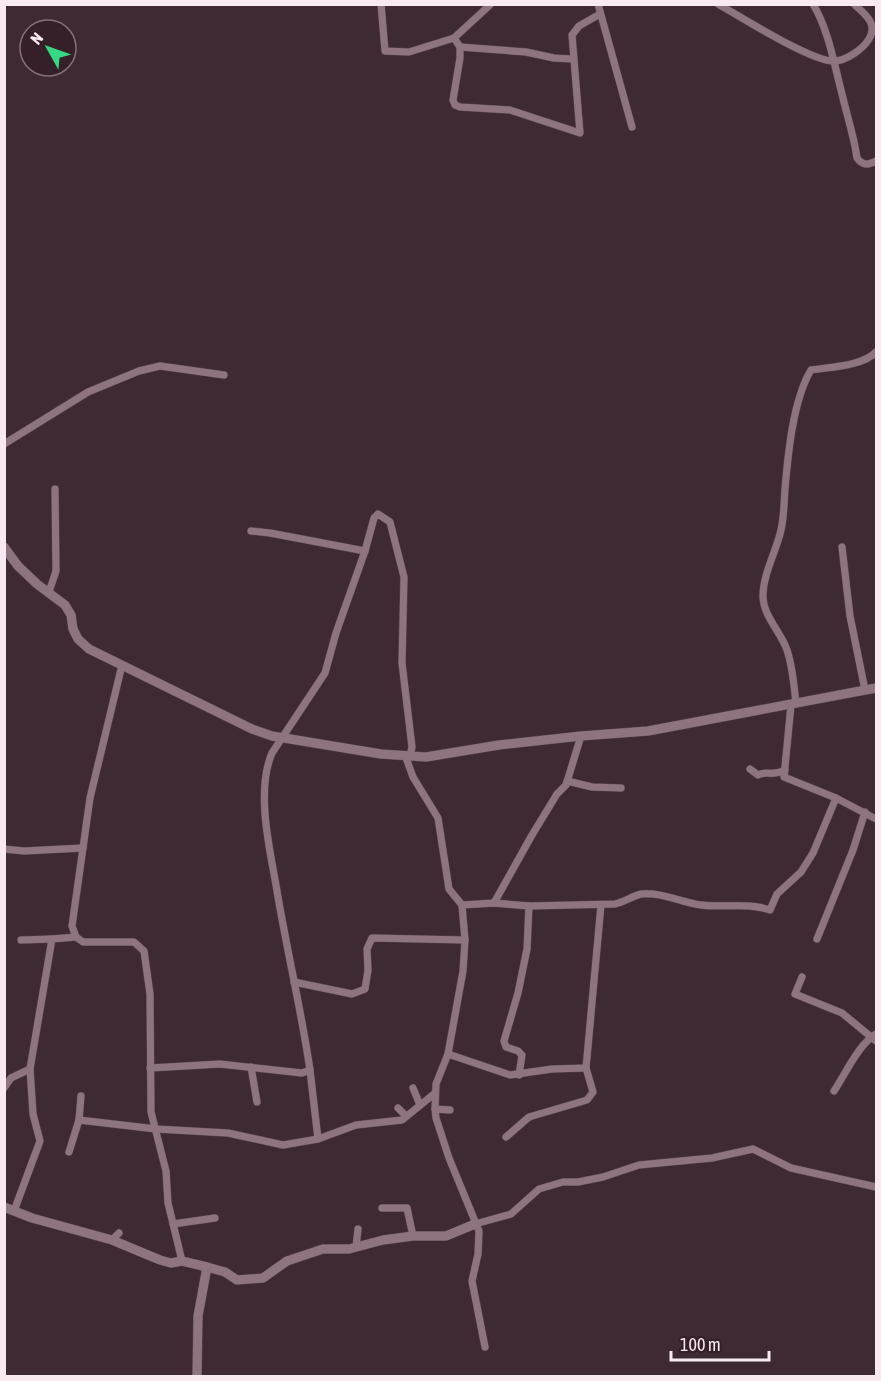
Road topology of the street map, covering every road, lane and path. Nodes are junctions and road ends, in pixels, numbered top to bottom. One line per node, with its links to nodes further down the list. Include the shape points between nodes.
1 (381, 4): 8 (street, via 385,51 410,52)
2 (491, 4): 8 (street)
3 (598, 4): 7 (street)
4 (718, 4): 11 (street, via 814,57)
5 (813, 4): 11 (street)
6 (855, 5): 11 (street, via 870,20 871,36 859,50)
7 (600, 14): 10 (street, via 572,35); 12 (street)
8 (454, 38): 9 (street)
9 (460, 47): 10 (street); 10 (street, via 455,105 510,110 580,133)
10 (572, 59)
11 (834, 61): 13 (street, via 854,134 856,158 864,165)
12 (632, 127)
13 (876, 161)
14 (876, 352): 26 (street, via 870,358 811,370 804,382 789,454 782,529 763,596 792,668)
15 (224, 375): 16 (street, via 160,366 140,371 88,392)
16 (4, 444)
17 (55, 489): 22 (street, via 56,571)
18 (251, 531): 21 (street)
19 (4, 547): 22 (street, via 18,566)
20 (842, 548): 25 (street)
21 (365, 551): 28 (street, via 325,673); 29 (street, via 378,514 390,522 404,577 402,663 412,747)
22 (49, 592): 23 (street, via 66,605 78,639 89,649)
23 (122, 665): 28 (street, via 252,729); 37 (street, via 90,798)
24 (876, 688): 25 (street)
25 (865, 690): 26 (street)
26 (794, 705): 27 (street, via 648,731); 31 (street)
27 (581, 736): 29 (street, via 426,757); 32 (street)
28 (284, 738): 29 (street); 49 (street, via 267,765 264,795)
29 (407, 755): 40 (street, via 413,777 438,818 449,889)
30 (750, 769): 31 (street, via 758,775)
31 (785, 770): 34 (street, via 788,780)
32 (567, 781): 33 (street); 39 (street)
33 (621, 788)
34 (836, 798): 35 (street); 41 (street, via 813,853 801,872 777,894 770,910 760,906 700,905 639,894 627,902)
35 (865, 812): 36 (street); 45 (street)
36 (876, 819)
37 (83, 848): 38 (street); 43 (street, via 72,926)
38 (4, 849)
39 (494, 903): 40 (street); 42 (street)
40 (462, 905): 47 (street)
41 (601, 905): 42 (street); 54 (street)
42 (529, 906): 57 (street, via 527,949 504,1041 506,1047 522,1055)
43 (76, 937): 44 (street); 53 (street, via 83,942 134,942 144,951 150,994)
44 (52, 939): 46 (street); 55 (street)
45 (817, 939)
46 (21, 940)
47 (465, 940): 49 (street, via 372,938 367,949 369,970 365,989 352,994); 51 (street)
48 (802, 977): 50 (street, via 795,994 842,1013)
49 (294, 982): 56 (street)
50 (875, 1037): 60 (street, via 857,1055)
51 (448, 1054): 57 (street); 61 (street)
52 (251, 1067): 53 (street, via 220,1064); 56 (street, via 302,1073); 63 (street)
53 (150, 1068): 70 (street, via 151,1112)
54 (586, 1068): 57 (street); 71 (street, via 593,1092 587,1100 529,1117)
55 (30, 1069): 58 (street, via 11,1078); 77 (street, via 33,1114 40,1141)
56 (310, 1070): 72 (street)
57 (519, 1075)
58 (4, 1088)
59 (413, 1088): 64 (street)
60 (834, 1091)
61 (434, 1094): 64 (street); 66 (street)
62 (81, 1096): 69 (street)
63 (257, 1102)
64 (420, 1106): 68 (street)
65 (398, 1108): 68 (street)
66 (435, 1109): 67 (street); 80 (street)
67 (450, 1110)
68 (406, 1116): 72 (street, via 402,1120 356,1125)
69 (79, 1120): 70 (street); 73 (street)
70 (156, 1129): 72 (street, via 228,1133 283,1145); 79 (street)
71 (506, 1137)
72 (318, 1139)
73 (69, 1152)
74 (876, 1187): 80 (street, via 791,1168 753,1149 712,1158 639,1165 603,1177 562,1182 539,1189 511,1214)
75 (4, 1207): 77 (street)
76 (382, 1208): 82 (street, via 406,1208)
77 (14, 1211): 84 (street, via 116,1236 160,1260)
78 (215, 1218): 79 (street)
79 (173, 1224): 84 (street)
80 (475, 1224): 82 (street, via 446,1236); 86 (street, via 479,1231 478,1254 472,1281)
81 (358, 1229): 83 (street)
82 (413, 1236): 83 (street)
83 (356, 1247): 85 (street, via 310,1252 287,1261 263,1278 237,1280)
84 (182, 1261): 85 (street)
85 (207, 1266): 87 (street, via 198,1316)
86 (485, 1347)
87 (197, 1377)

